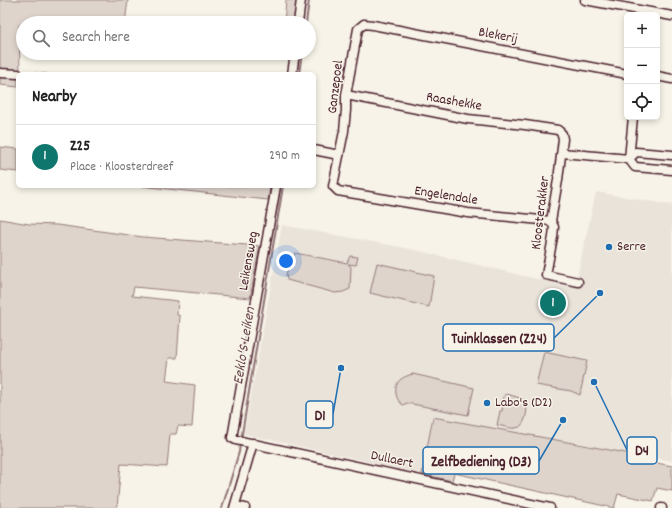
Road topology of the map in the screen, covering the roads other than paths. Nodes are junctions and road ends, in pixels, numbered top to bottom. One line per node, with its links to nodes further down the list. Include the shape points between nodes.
1 (301, 0): 5 (street)
2 (585, 0): 3 (street)
3 (645, 12)
4 (660, 14): 6 (street)
5 (299, 16)
6 (672, 16)
7 (364, 24): 11 (street, Blekerij); 15 (street, Ganzepoel, via 358,29)
8 (294, 60): 9 (street)
9 (292, 72)
10 (0, 73): 12 (street)
11 (624, 73)
12 (16, 74)
13 (660, 77): 14 (street)
14 (672, 79)
15 (346, 95): 17 (street, Raashekke, via 468,119); 20 (street, Ganzepoel, via 344,131)
16 (633, 120): 22 (street)
17 (558, 130): 19 (street, Kloosterakker, via 563,139)
18 (316, 150): 20 (street)
19 (562, 153): 22 (street); 26 (street, Kloosterakker)
20 (339, 155): 25 (street, Ganzepoel, via 333,186)
21 (672, 155): 22 (street, via 636,152)
22 (629, 159): 23 (street, via 635,167)
23 (672, 170)
24 (276, 188): 28 (street, Leikensweg, via 232,438)
25 (338, 191): 26 (street, Engelendale, via 468,213)
26 (551, 221): 27 (street, Kloosterakker, via 554,227 546,275)
27 (578, 282)
28 (249, 442): 29 (street); 31 (street, Dullaert)
29 (234, 507): 30 (street)
30 (246, 508)
31 (550, 508)

